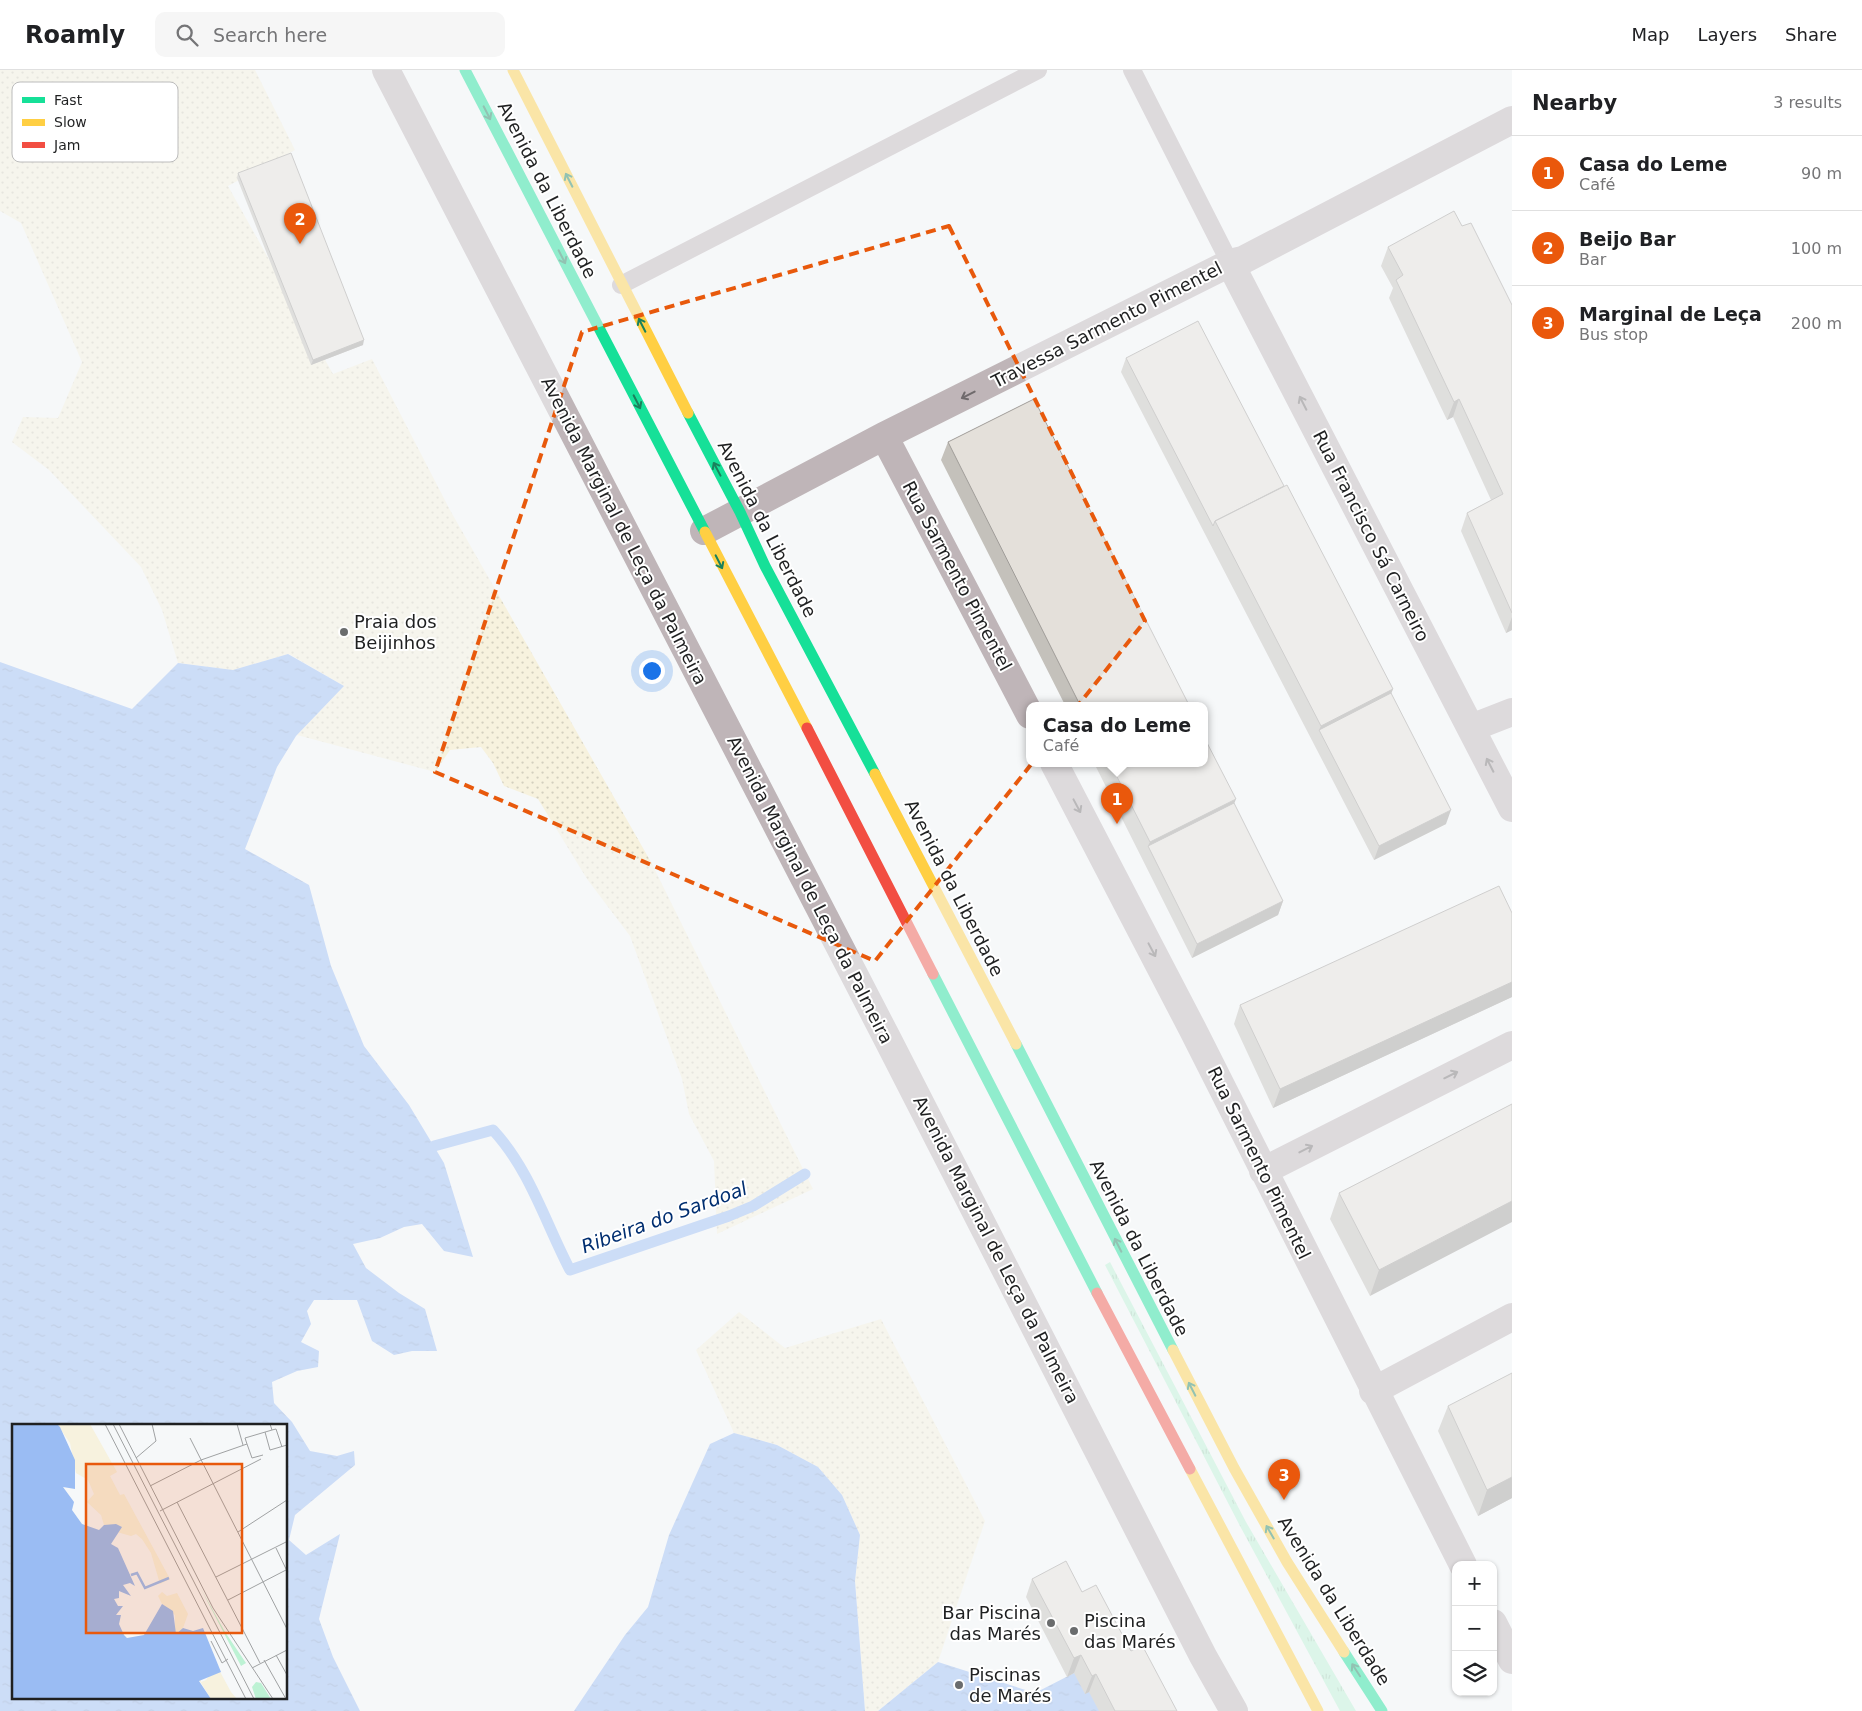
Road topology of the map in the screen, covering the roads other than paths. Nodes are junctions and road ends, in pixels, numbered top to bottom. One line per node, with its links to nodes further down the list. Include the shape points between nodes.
1 (386, 70): 24 (street, Avenida Marginal de Leça da Palmeira)
2 (465, 70): 11 (main road, Avenida da Liberdade, one-way to 11)
3 (513, 70): 8 (main road, Avenida da Liberdade, one-way to 3)
4 (1038, 70): 8 (lane)
5 (1132, 70): 7 (lane)
6 (1512, 120): 7 (street, Travessa Sarmento Pimentel, via 1242,260)
7 (1230, 263): 9 (street, Travessa Sarmento Pimentel, one-way to 9); 14 (street, Rua Francisco Sá Carneiro, one-way to 7)
8 (621, 285): 10 (main road, Avenida da Liberdade, one-way to 8)
9 (884, 436): 10 (street, Travessa Sarmento Pimentel); 12 (street, Rua Sarmento Pimentel)
10 (740, 512): 11 (street, Travessa Sarmento Pimentel); 26 (main road, Avenida da Liberdade, one-way to 10, via 1287,1562 1234,1468 765,566)
11 (704, 531): 25 (main road, Avenida da Liberdade, one-way to 25, via 1148,1390)
12 (1026, 707)
13 (1512, 712): 14 (street)
14 (1471, 728): 16 (street, Rua Francisco Sá Carneiro, one-way to 14)
15 (1056, 767): 18 (street, Rua Sarmento Pimentel, one-way to 18)
16 (1512, 808)
17 (1512, 1045): 18 (street, one-way to 17)
18 (1263, 1171): 20 (street, Rua Sarmento Pimentel)
19 (1512, 1317): 20 (street)
20 (1374, 1391): 21 (street, Rua Sarmento Pimentel)
21 (1461, 1561)
22 (1497, 1631): 23 (street)
23 (1512, 1660)
24 (1234, 1711)
25 (1318, 1711)
26 (1382, 1711)

